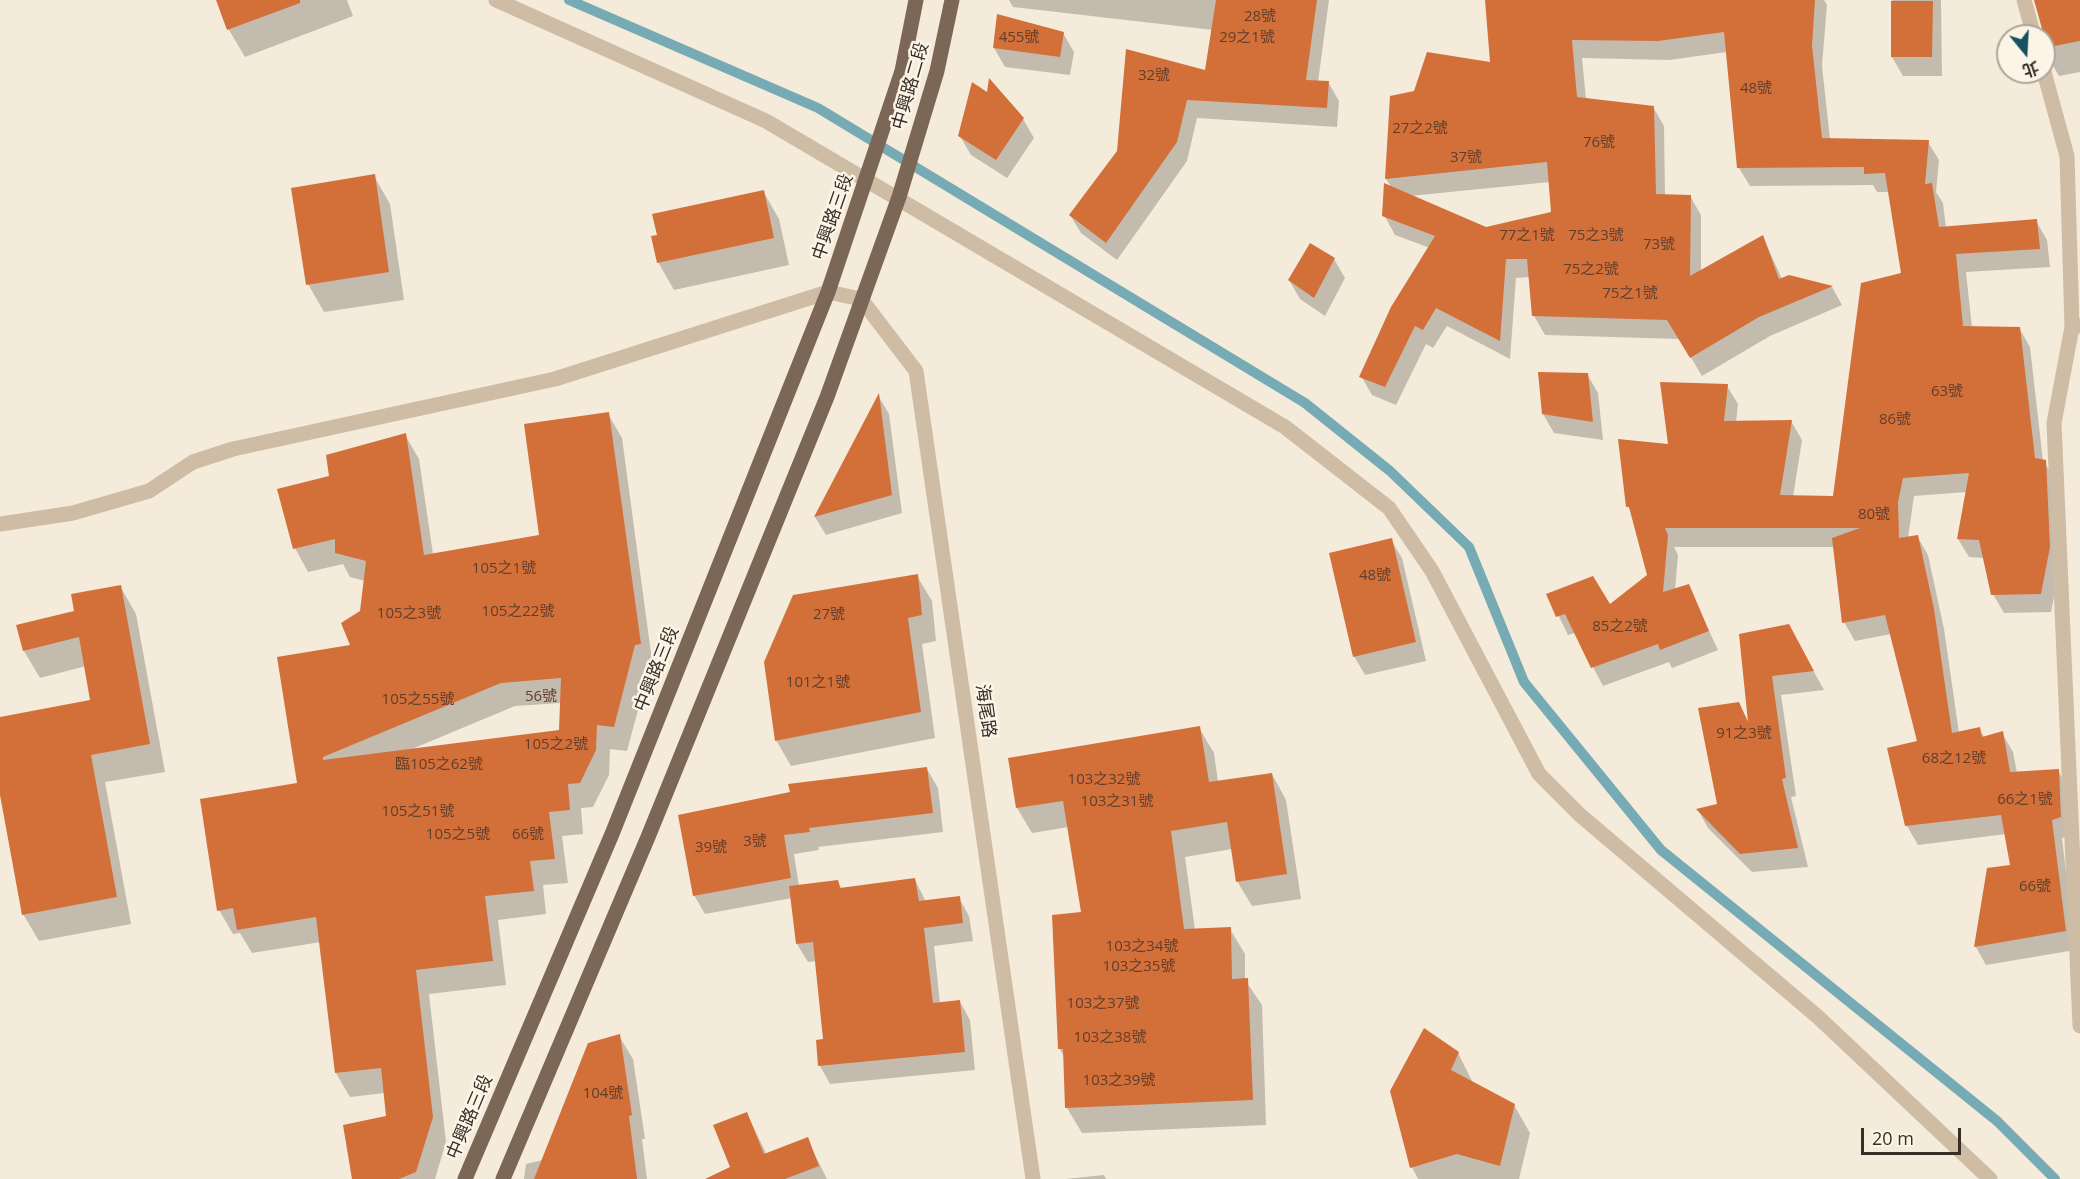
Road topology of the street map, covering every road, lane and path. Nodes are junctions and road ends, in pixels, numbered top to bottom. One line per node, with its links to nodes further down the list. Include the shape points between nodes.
1 (496, 0): 7 (street, via 765,121)
2 (916, 0): 7 (main road, 中興路二段, via 902,71)
3 (952, 0): 8 (main road, 中興路二段, via 937,71)
4 (2024, 0): 5 (street)
5 (2031, 24)
6 (2047, 84): 11 (street, via 2067,156)
7 (868, 175): 8 (street); 9 (main road, 中興路三段)
8 (901, 190): 10 (main road); 17 (street, via 1286,427 1389,508 1432,571 1539,774 1580,815 1818,1017)
9 (828, 292): 10 (street); 12 (street, via 555,379 233,449 193,462 149,491 73,513); 14 (main road, 中興路三段, via 612,834)
10 (861, 299): 15 (main road, via 827,397 657,815); 16 (street, 海尾路, via 916,371)
11 (2076, 326): 13 (street, via 2054,423)
12 (0, 524)
13 (2080, 1026)
14 (465, 1179)
15 (503, 1179)
16 (1033, 1179)
17 (1989, 1179)

